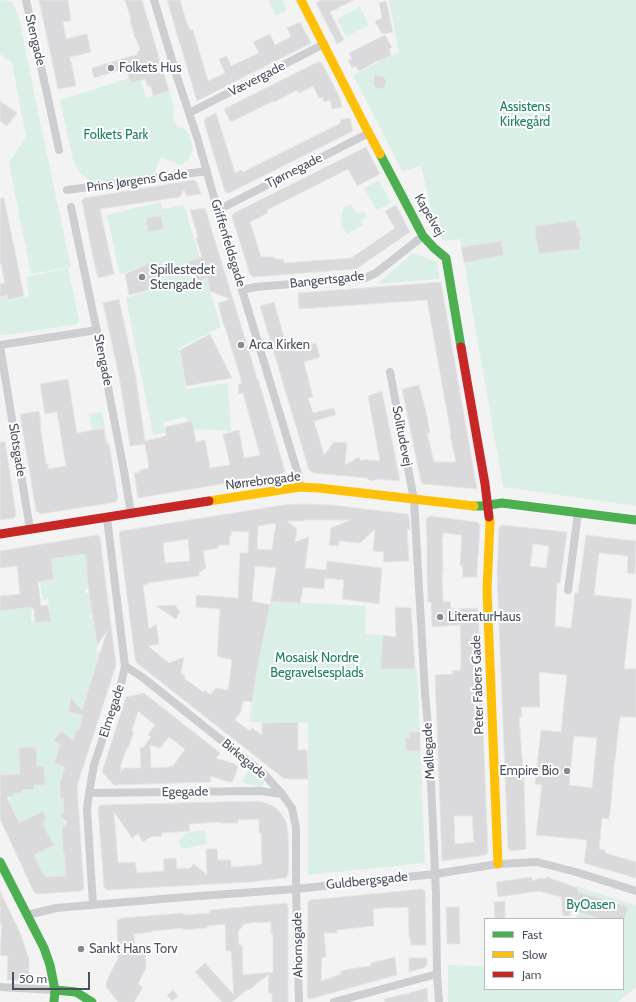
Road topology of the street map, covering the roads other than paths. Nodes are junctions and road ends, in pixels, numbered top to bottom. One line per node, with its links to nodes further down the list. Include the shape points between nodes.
1 (26, 0): 7 (street, Stengade)
2 (154, 0): 5 (street, Griffenfeldsgade)
3 (301, 0): 4 (street, Kapelvej)
4 (324, 44): 5 (street, Vævergade); 6 (street, Kapelvej)
5 (189, 113): 8 (street, Griffenfeldsgade)
6 (369, 133): 11 (street, Tjørnegade); 12 (street, Kapelvej)
7 (59, 150)
8 (207, 171): 9 (street, Prins Jørgens Gade); 11 (street, Griffenfeldsgade)
9 (67, 190)
10 (71, 208): 14 (street, Stengade)
11 (218, 210): 13 (street, Griffenfeldsgade)
12 (424, 236): 13 (street, Bangertsgade, via 376,273 365,278); 19 (street, Kapelvej, via 446,258)
13 (242, 290): 17 (street, Griffenfeldsgade)
14 (97, 330): 15 (street); 20 (street, Stengade)
15 (0, 346): 24 (street, Slotsgade)
16 (390, 372): 18 (street, Solitudevej)
17 (300, 487): 18 (street, Nørrebrogade); 20 (street, Nørrebrogade)
18 (414, 500): 19 (street, Nørrebrogade, via 472,506); 32 (street, Møllegade)
19 (488, 505): 21 (street, Nørrebrogade, via 513,504); 31 (street, Peter Fabers Gade, via 490,522 487,590)
20 (130, 514): 22 (street, Nørrebrogade)
21 (578, 514): 23 (street, Nørrebrogade); 26 (street)
22 (107, 518): 24 (street, Nørrebrogade); 27 (street, Elmegade)
23 (636, 520)
24 (30, 529): 25 (street, Nørrebrogade)
25 (0, 534)
26 (568, 590)
27 (125, 666): 28 (street, Elmegade); 29 (street, Birkegade, via 264,774)
28 (88, 793): 29 (street, Egegade, via 260,791); 35 (street, Elmegade)
29 (282, 794): 33 (street, Birkegade, via 292,808 296,828)
30 (0, 862): 36 (street)
31 (498, 864): 32 (street, Guldbergsgade); 34 (street, Guldbergsgade, via 537,862)
32 (435, 874): 33 (street, Guldbergsgade); 37 (street, Møllegade)
33 (296, 889): 35 (street, Guldbergsgade); 42 (street, Ahornsgade)
34 (636, 891)
35 (93, 905): 36 (street, via 56,908)
36 (27, 915): 39 (street, via 44,948)
37 (438, 974): 43 (street); 44 (street, Møllegade)
38 (0, 987): 39 (street)
39 (55, 990): 40 (street); 41 (street, via 76,992)
40 (54, 1002)
41 (92, 1002)
42 (299, 1002)
43 (334, 1002)
44 (439, 1002)

